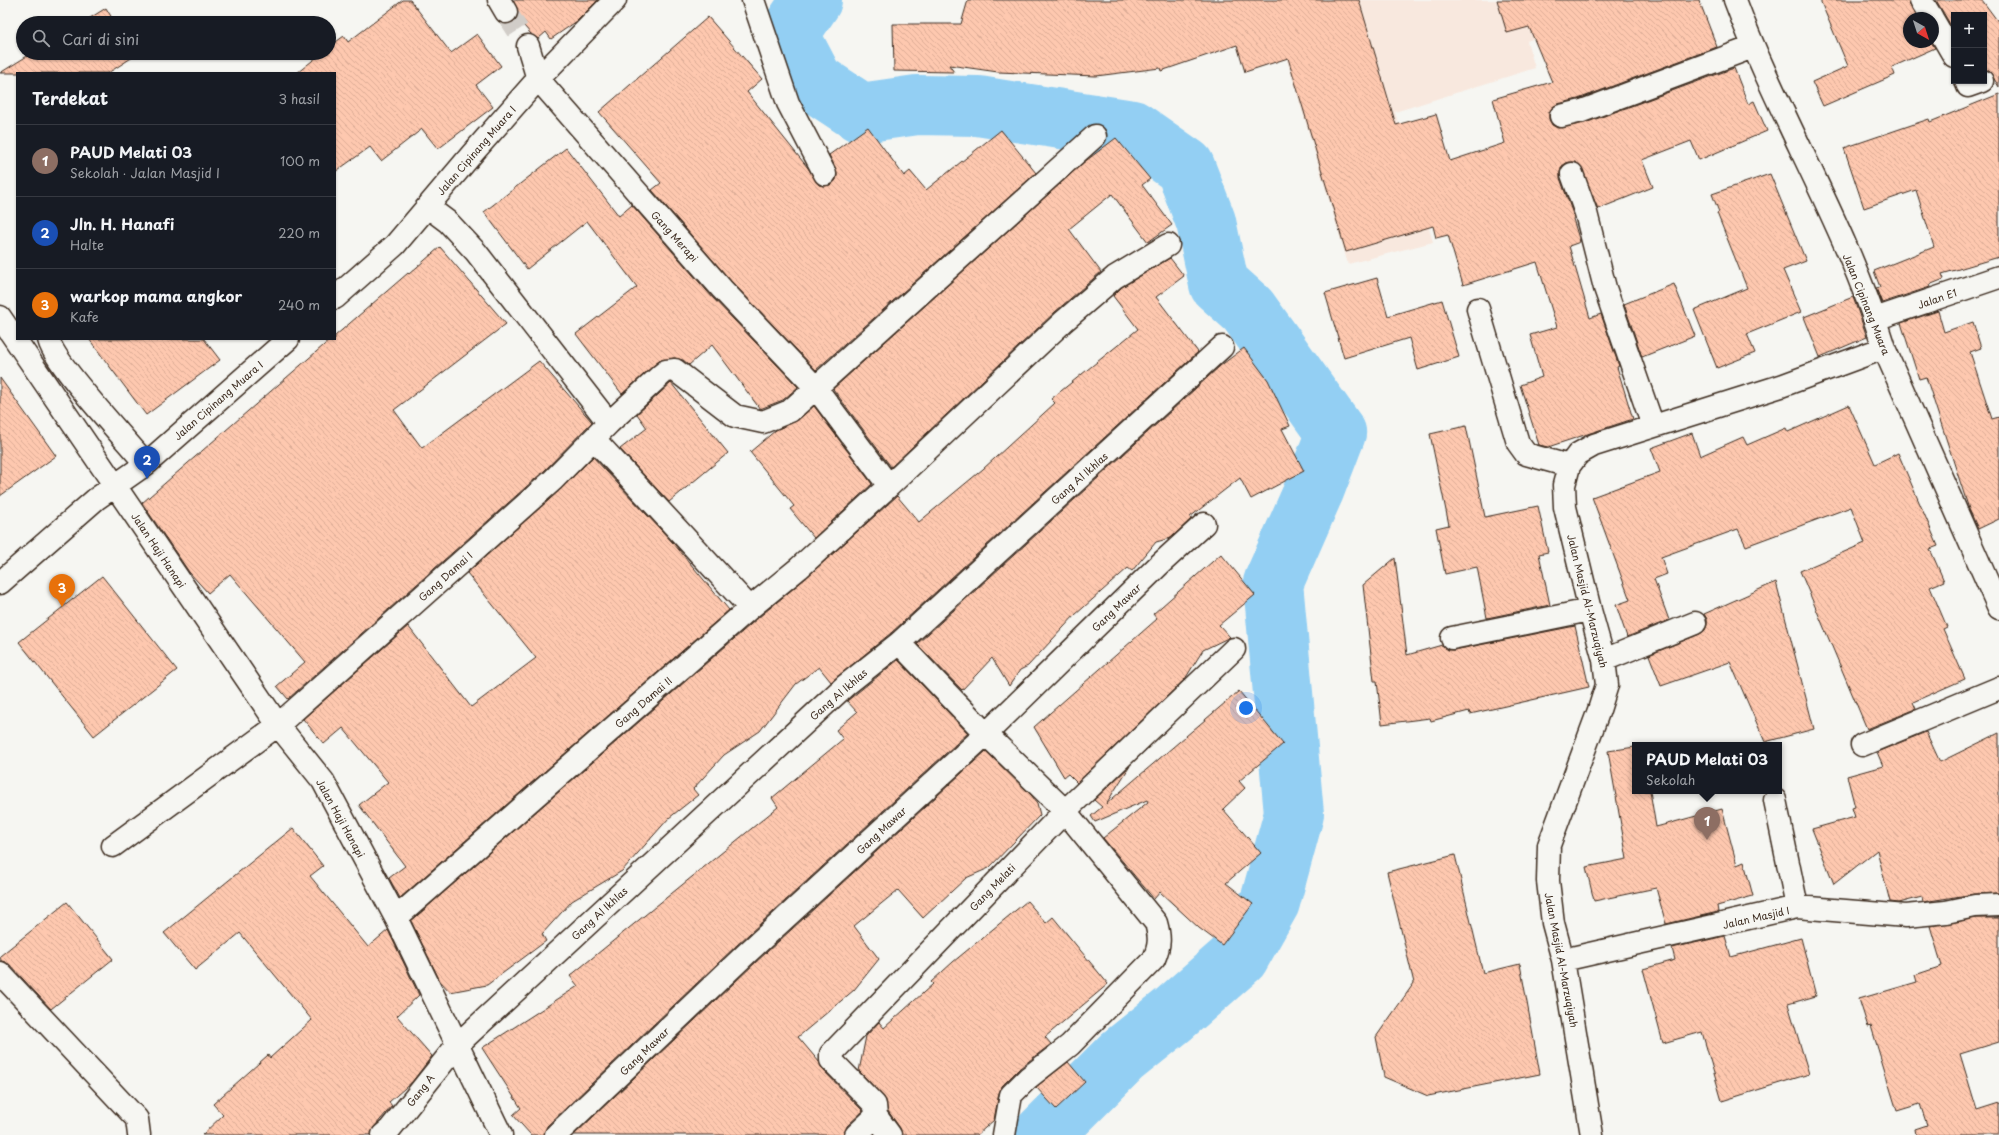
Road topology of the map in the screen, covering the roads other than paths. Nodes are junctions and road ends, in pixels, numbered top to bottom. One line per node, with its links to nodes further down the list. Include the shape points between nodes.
1 (615, 0): 12 (street, Jalan Cipinang Muara I)
2 (753, 0): 15 (street, via 788,103)
3 (1735, 0): 8 (street, Jalan Cipinang Muara)
4 (1921, 0): 5 (street)
5 (1928, 12)
6 (1939, 31): 9 (street)
7 (528, 46): 12 (street)
8 (1753, 47): 13 (street, via 1582,111); 23 (street, Jalan Cipinang Muara, via 1824,198)
9 (1951, 51)
10 (1999, 75): 11 (street)
11 (1987, 78)
12 (538, 79): 17 (street, Jalan Cipinang Muara I); 28 (street, Gang Merapi, via 722,289)
13 (1561, 116)
14 (1095, 136): 28 (street, Gang Damai I)
15 (826, 174)
16 (1572, 174): 30 (street, via 1586,213 1605,288)
17 (428, 207): 20 (street, Jalan Cipinang Muara I, via 395,245); 29 (street, via 448,222 476,252)
18 (1168, 245): 35 (street, Gang Damai II, via 1115,277 1069,316)
19 (1999, 277): 23 (street, Jalan E1)
20 (336, 297)
21 (1478, 309): 33 (street, via 1518,443 1526,454)
22 (0, 317): 34 (street, Jalan Haji Hanapi)
23 (1875, 319): 27 (street, Jalan Cipinang Muara)
24 (48, 340): 32 (street, via 49,345 70,374)
25 (287, 340): 32 (street, Jalan Cipinang Muara I)
26 (1222, 347): 43 (street, Gang Al Ikhlas)
27 (1884, 348): 30 (street, Jalan Masjid Al-Marzuqiyah, via 1781,386); 39 (street, Jalan Cipinang Muara)
28 (816, 388): 29 (street, Gang Damai I, via 790,411 763,422 735,416 675,370 666,371); 35 (street, Gang Merapi)
29 (609, 424): 31 (street, Gang Damai I)
30 (1653, 426): 33 (street, Jalan Masjid Al-Marzuqiyah, via 1594,445 1578,454)
31 (594, 439): 38 (street); 47 (street, Gang Damai I, via 553,480)
32 (146, 464): 34 (street, Jalan Cipinang Muara I)
33 (1569, 466): 40 (street, Jalan Masjid Al-Marzuqiyah, via 1564,485 1564,507)
34 (114, 485): 37 (street, Jalan Cipinang Muara I); 47 (street, Jalan Haji Hanapi)
35 (889, 486): 38 (street, Gang Damai II, via 799,568)
36 (1204, 524): 48 (street, Gang Mawar)
37 (0, 584)
38 (750, 608): 55 (street, Gang Damai II)
39 (1999, 608)
40 (1590, 610): 42 (street); 45 (street, Jalan Masjid Al-Marzuqiyah)
41 (1694, 622): 45 (street)
42 (1452, 638)
43 (899, 643): 48 (street); 58 (street, Gang Al Ikhlas, via 846,685)
44 (1234, 649): 51 (street, Gang Melati)
45 (1604, 660): 56 (street, Jalan Masjid Al-Marzuqiyah, via 1607,685 1549,845 1548,881 1553,923)
46 (1999, 688): 49 (street)
47 (278, 725): 52 (street, Gang Damai I); 55 (street, Jalan Haji Hanapi, via 323,781)
48 (986, 734): 51 (street); 63 (street, Gang Mawar, via 740,960)
49 (1862, 745)
50 (1775, 800): 54 (street)
51 (1065, 811): 59 (street, Gang Melati, via 831,1054 831,1060 875,1105); 66 (street, via 1156,923 1160,945 1154,958 1070,1045 1011,1095)
52 (113, 846)
53 (1999, 905): 54 (street, Jalan Masjid I, via 1906,916)
54 (1797, 907): 56 (street, Jalan Masjid I)
55 (396, 918): 58 (street, Jalan Haji Hanapi)
56 (1563, 960): 67 (street, Jalan Masjid Al-Marzuqiyah)
57 (0, 973): 60 (street, via 137,1119)
58 (457, 1045): 61 (street, Gang A); 62 (street, Jalan Haji Hanapi)
59 (876, 1116): 64 (street); 65 (street, Gang Melati)
60 (140, 1135)
61 (383, 1135)
62 (501, 1135)
63 (556, 1135)
64 (856, 1135)
65 (890, 1135)
66 (1004, 1135)
67 (1592, 1135)

